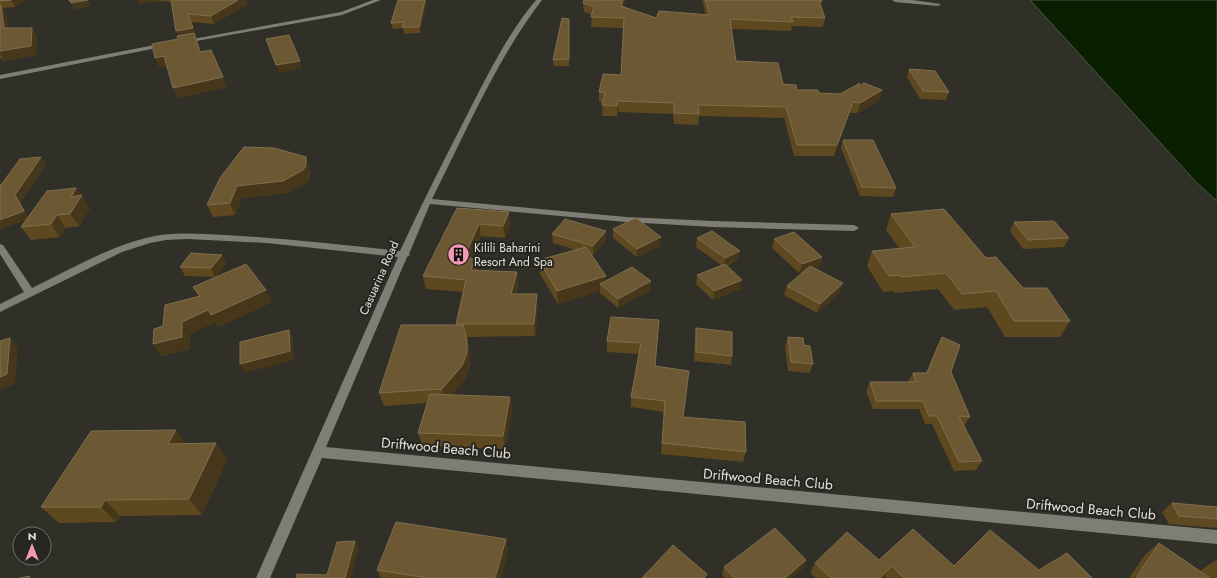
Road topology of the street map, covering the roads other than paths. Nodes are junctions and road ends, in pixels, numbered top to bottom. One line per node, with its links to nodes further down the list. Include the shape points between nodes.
1 (378, 0): 5 (street, via 342,13 68,62)
2 (539, 0): 6 (street, Casuarina Road, via 528,13 488,80)
3 (895, 0): 4 (street)
4 (938, 4)
5 (0, 77)
6 (427, 201): 7 (street, via 694,224); 9 (street, Casuarina Road)
7 (854, 228)
8 (0, 247): 10 (street)
9 (405, 255): 10 (street, via 267,240 166,237 119,250); 12 (street, Casuarina Road)
10 (30, 293): 11 (street)
11 (0, 308)
12 (317, 452): 13 (street, Driftwood Beach Club); 14 (street, Casuarina Road)
13 (1217, 537)
14 (264, 578)

